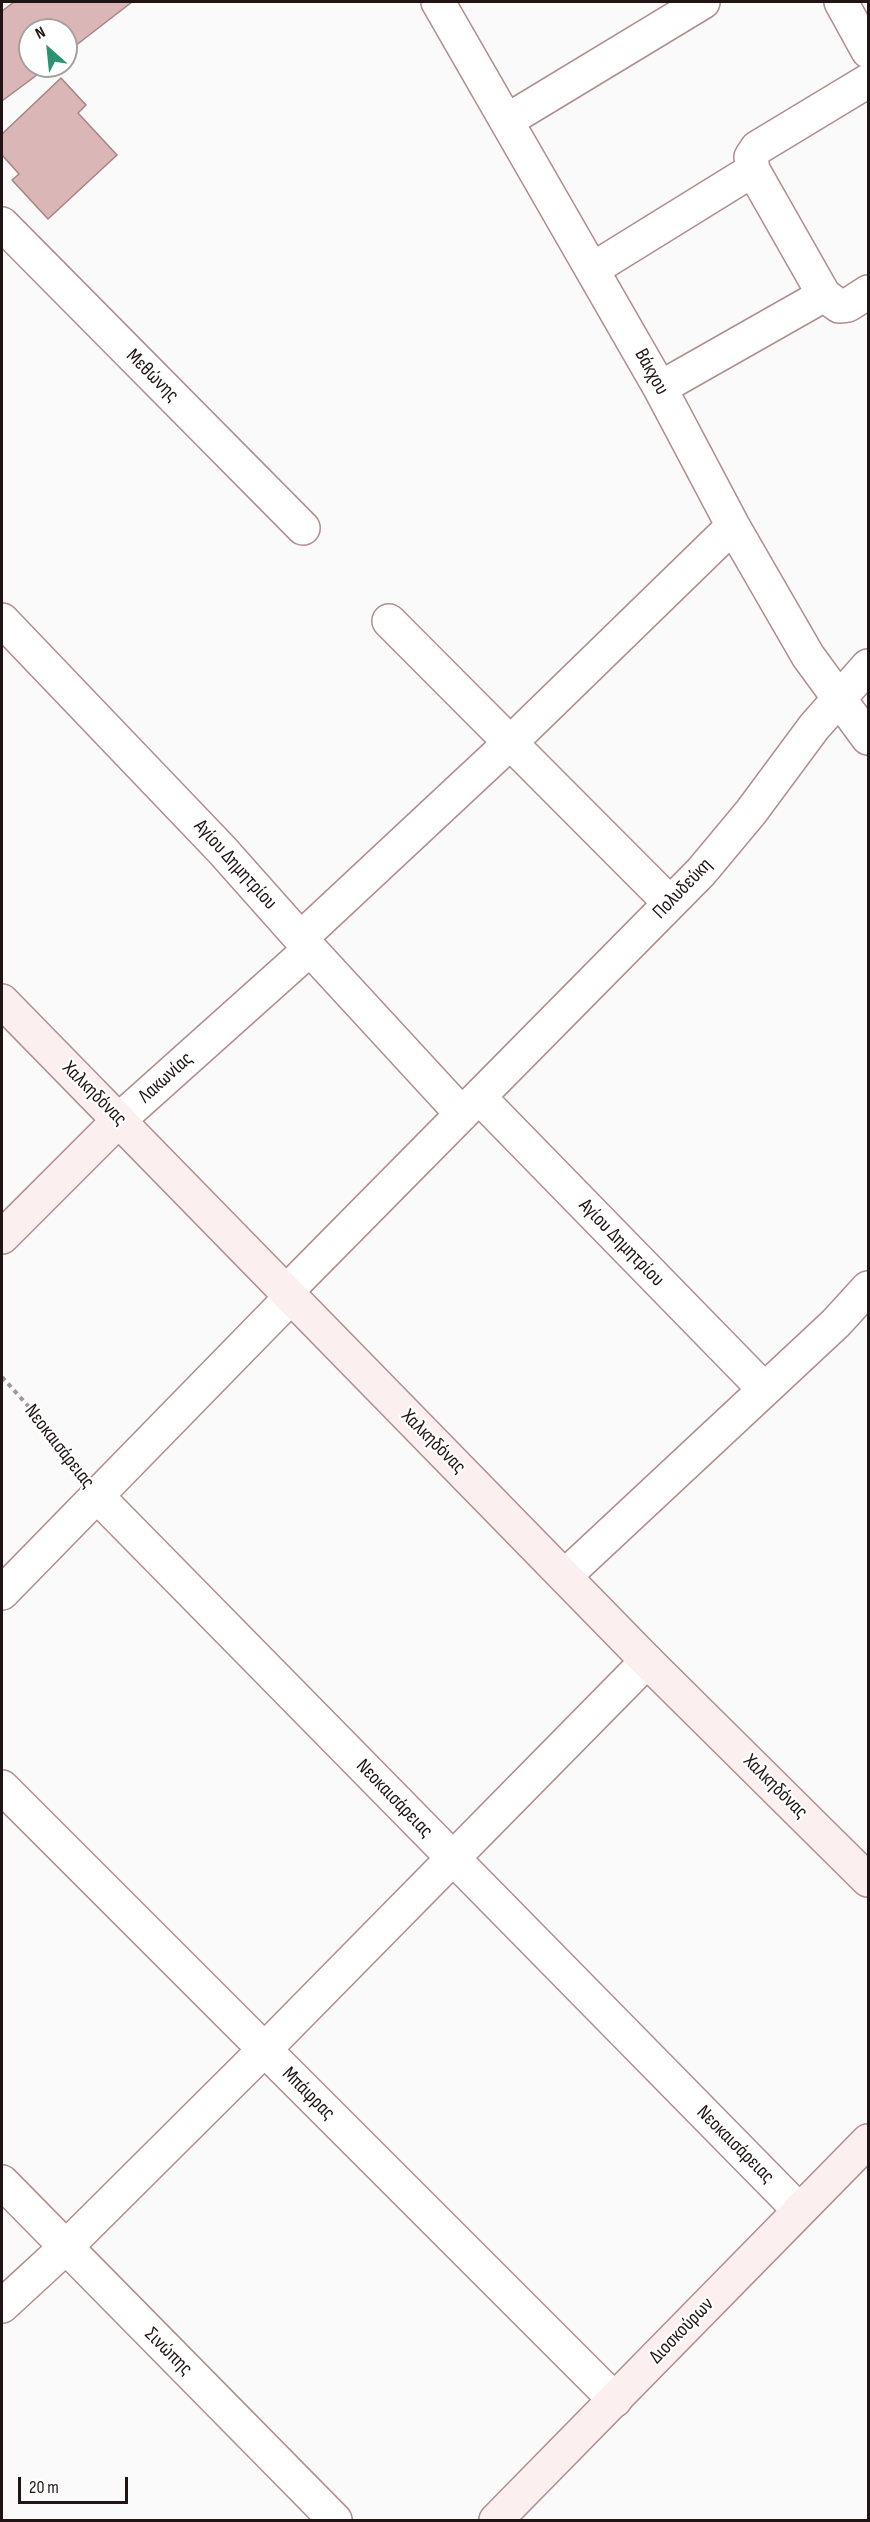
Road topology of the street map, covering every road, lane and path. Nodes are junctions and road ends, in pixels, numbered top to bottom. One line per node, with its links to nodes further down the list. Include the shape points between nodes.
1 (438, 2): 6 (street, Βάκχου)
2 (703, 2): 6 (street)
3 (841, 2): 4 (street)
4 (868, 51)
5 (868, 81): 7 (street, via 757,148 751,157)
6 (508, 120): 9 (street, Βάκχου)
7 (753, 170): 9 (street); 11 (street)
8 (2, 224): 14 (street, Μεθώνης)
9 (593, 269): 12 (street, Βάκχου)
10 (868, 292): 11 (street, via 848,305 839,306)
11 (824, 295): 12 (street)
12 (660, 388): 13 (street, Βάκχου)
13 (733, 526): 18 (street, Βάκχου, via 808,656); 20 (street, Λακωνίας)
14 (303, 528)
15 (2, 620): 22 (street, Αγίου Δημητρίου, via 208,834)
16 (390, 621): 20 (street)
17 (868, 666): 18 (street, Πολυδεύκη)
18 (838, 698): 19 (street, Βάκχου); 21 (street, Πολυδεύκη, via 728,842)
19 (868, 738)
20 (512, 741): 21 (street); 22 (street, Λακωνίας)
21 (670, 903): 24 (street, Πολυδεύκη)
22 (305, 944): 24 (street, Αγίου Δημητρίου); 25 (street, Λακωνίας)
23 (2, 1001): 25 (street, Χαλκηδόνας)
24 (471, 1106): 28 (street, Πολυδεύκη); 30 (street, Αγίου Δημητρίου)
25 (119, 1120): 26 (street, Λακωνίας); 28 (street, Χαλκηδόνας)
26 (2, 1237)
27 (868, 1288): 30 (street)
28 (289, 1294): 31 (street, Πολυδεύκη); 32 (street, Χαλκηδόνας)
29 (2, 1377): 31 (path, Νεοκαισάρειας)
30 (764, 1389): 32 (street)
31 (98, 1497): 33 (street, Πολυδεύκη); 36 (street, Νεοκαισάρειας)
32 (565, 1576): 34 (street, Χαλκηδόνας)
33 (2, 1593)
34 (647, 1661): 36 (street); 37 (street, Χαλκηδόνας)
35 (2, 1787): 38 (street, Μπάφρας)
36 (452, 1857): 38 (street); 41 (street, Νεοκαισάρειας)
37 (868, 1880)
38 (264, 2050): 42 (street); 44 (street, Μπάφρας)
39 (868, 2140): 41 (street, Διοσκούρων)
40 (2, 2182): 42 (street, Σινώπης)
41 (799, 2210): 44 (street, Διοσκούρων)
42 (65, 2248): 43 (street); 45 (street, Σινώπης)
43 (2, 2306)
44 (615, 2400): 46 (street, Διοσκούρων)
45 (335, 2520)
46 (496, 2520)

